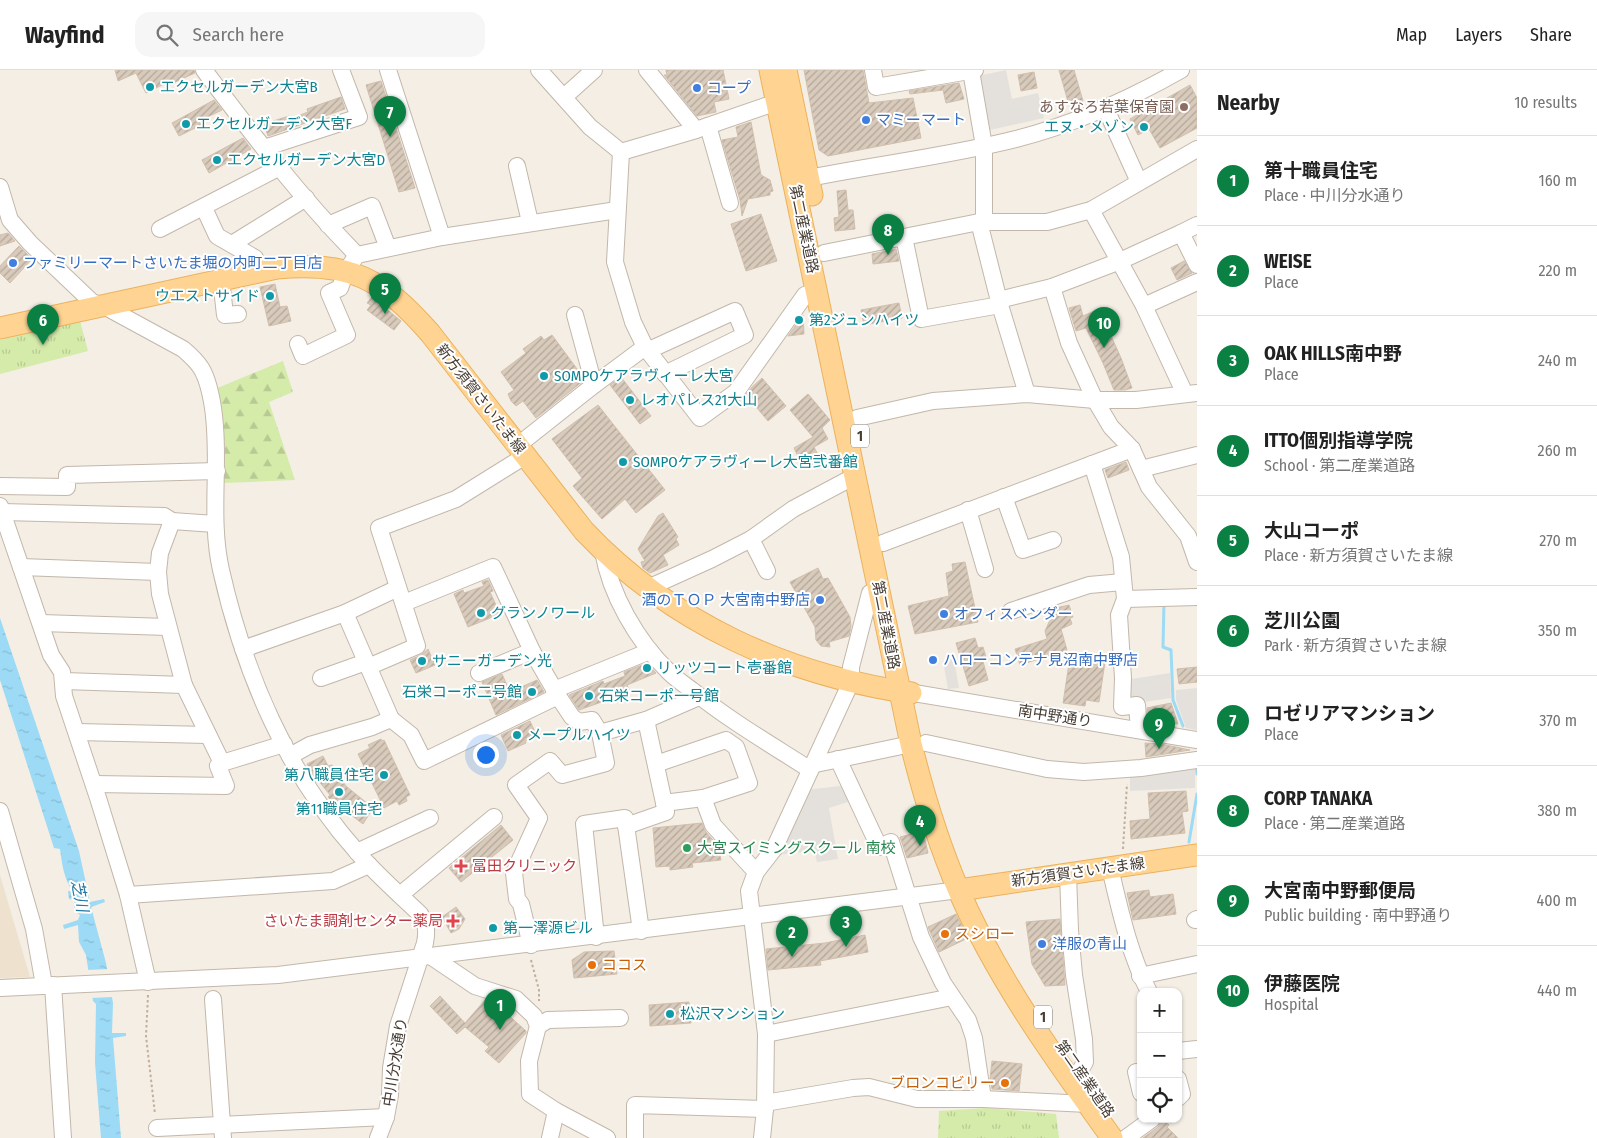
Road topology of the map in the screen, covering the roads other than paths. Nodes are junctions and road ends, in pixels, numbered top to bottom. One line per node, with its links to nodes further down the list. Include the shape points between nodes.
1 (204, 70): 17 (street)
2 (341, 70): 17 (street, via 359,117)
3 (388, 70): 37 (street)
4 (539, 70): 12 (street)
5 (594, 70): 12 (street)
6 (647, 70): 15 (street)
7 (770, 70): 13 (main road, 第二産業道路 / 1)
8 (786, 70): 22 (main road, 第二産業道路 / 1)
9 (873, 70): 10 (street, via 876,87)
10 (973, 70): 16 (street)
11 (1181, 70): 14 (street)
12 (564, 97): 19 (street, via 590,127)
13 (776, 102): 15 (street); 22 (main road, 第二産業道路 / 1)
14 (1106, 110): 16 (street, via 1054,128); 23 (street)
15 (702, 128): 19 (street); 26 (street)
16 (984, 146): 22 (street); 32 (street)
17 (264, 148): 21 (street)
18 (1197, 149): 23 (street)
19 (621, 152): 28 (street)
20 (517, 166): 31 (street)
21 (280, 167): 25 (street); 27 (street)
22 (801, 180): 41 (main road, 第二産業道路 / 1); 49 (main road, 第二産業道路 / 1)
23 (1139, 182): 29 (street)
24 (0, 187): 30 (street)
25 (306, 198): 33 (street); 39 (street)
26 (730, 203)
27 (204, 208): 35 (street); 39 (street, via 217,236)
28 (617, 210): 31 (street); 59 (street, via 615,262 633,322)
29 (1091, 210): 32 (street, via 1047,222); 42 (street)
30 (4, 216): 51 (street, 中川分水通り, via 92,302)
31 (530, 222): 37 (street)
32 (981, 223): 38 (street); 50 (street)
33 (328, 225): 40 (street, via 372,206); 43 (street)
34 (1197, 225): 36 (street)
35 (160, 229)
36 (1181, 233): 42 (street); 44 (street)
37 (442, 237): 40 (street)
38 (904, 237): 41 (street); 50 (street, via 922,319)
39 (232, 244): 45 (street, via 255,258)
40 (388, 248): 43 (street)
41 (824, 252): 65 (main road, 第二産業道路 / 1)
42 (1120, 261): 48 (street); 52 (street)
43 (352, 263): 45 (main road, 新方須賀さいたま線); 58 (street, via 340,288 329,293 347,335 303,356); 67 (main road, 新方須賀さいたま線, via 410,311)
44 (1197, 265)
45 (258, 271): 46 (main road, 新方須賀さいたま線)
46 (221, 279): 51 (main road, 新方須賀さいたま線); 53 (street, via 225,315)
47 (1197, 282): 52 (street)
48 (1052, 287): 50 (street); 64 (street, via 1069,343)
49 (816, 290): 57 (street, via 805,295); 72 (main road, 第二産業道路 / 1)
50 (1000, 302): 63 (street)
51 (104, 306): 55 (main road, 新方須賀さいたま線); 71 (street, 中川分水通り, via 183,348 194,358 211,395)
52 (1144, 306): 62 (street)
53 (238, 314)
54 (575, 315): 61 (street)
55 (0, 328)
56 (745, 335): 57 (street); 59 (street, via 735,311); 60 (street)
57 (773, 340): 60 (street, via 736,392 700,418)
58 (298, 344)
59 (646, 349): 60 (street); 61 (street)
60 (665, 374)
61 (594, 384): 67 (street)
62 (1191, 393): 64 (street, via 1136,400)
63 (1027, 394): 64 (street); 65 (street, via 933,402)
64 (1094, 400): 66 (street, via 1111,427)
65 (857, 418): 81 (main road, 第二産業道路 / 1)
66 (1132, 449): 69 (street); 70 (street)
67 (521, 451): 82 (main road, 新方須賀さいたま線); 91 (street, via 456,499 379,528)
68 (1197, 455): 70 (street)
69 (1092, 464): 74 (street); 88 (street, via 1121,557)
70 (1141, 469): 83 (street, via 1149,487 1188,536)
71 (217, 471): 73 (street, via 68,475 68,487); 78 (street, 中川分水通り)
72 (855, 476): 79 (street, via 793,509); 90 (main road, 第二産業道路 / 1)
73 (0, 486)
74 (1004, 497): 76 (street); 80 (street, via 1023,550)
75 (1, 509): 77 (street, via 164,516); 84 (street)
76 (968, 510): 81 (street); 85 (street)
77 (172, 521): 78 (street); 87 (street, via 160,553)
78 (215, 524): 98 (street, 中川分水通り, via 221,569)
79 (751, 539): 86 (street); 89 (street)
80 (1053, 540)
81 (883, 543): 107 (main road, 第二産業道路 / 1)
82 (603, 551): 89 (main road, 新方須賀さいたま線); 100 (street, via 606,571 624,612)
83 (1197, 562)
84 (21, 567): 87 (street); 96 (street)
85 (985, 569)
86 (767, 571)
87 (158, 572): 97 (street)
88 (1123, 582): 93 (street); 94 (street, via 1089,585)
89 (648, 588): 105 (main road, 新方須賀さいたま線, via 689,617 732,639 784,662)
90 (878, 588): 105 (street, via 870,593 850,668); 107 (main road, 第二産業道路 / 1)
91 (401, 596): 95 (street); 99 (street, via 493,568); 101 (street, via 417,646)
92 (1197, 597): 93 (street)
93 (1125, 599): 112 (street, via 1119,615 1122,707 1137,705)
94 (1011, 611)
95 (345, 613): 98 (street); 101 (street)
96 (40, 623): 97 (street); 104 (street)
97 (168, 627): 106 (street)
98 (243, 649): 118 (street, 中川分水通り, via 262,700)
99 (532, 651): 102 (street); 108 (street)
100 (650, 651): 108 (street); 109 (street, via 669,673)
101 (367, 664): 103 (street); 110 (street)
102 (479, 673)
103 (321, 678)
104 (64, 681): 106 (street); 113 (street, via 64,696)
105 (851, 682): 107 (main road, 新方須賀さいたま線); 123 (street)
106 (184, 685): 115 (street)
107 (907, 692): 112 (street, 南中野通り); 117 (main road, 第二産業道路 / 1)
108 (556, 693): 110 (street, via 424,761 412,735); 114 (street, via 572,717 579,722 592,720)
109 (699, 697): 111 (street); 123 (street)
110 (391, 719): 118 (street)
111 (646, 720): 114 (street); 122 (street)
112 (1139, 730): 116 (street, 南中野通り)
113 (77, 732): 115 (street); 124 (street)
114 (600, 733): 144 (street, via 606,763 562,775 550,761 516,785 540,818 514,873)
115 (208, 735): 121 (street)
116 (1197, 740)
117 (918, 744): 119 (street); 120 (street, via 1047,769 1084,772); 137 (main road, 第二産業道路 / 1, via 933,820)
118 (287, 750): 121 (street); 131 (street, 中川分水通り, via 314,796)
119 (838, 759): 123 (street); 140 (street, via 878,847 891,842)
120 (1197, 760)
121 (222, 763): 124 (street, via 218,766 226,786)
122 (656, 764): 125 (street, via 726,740 736,746 749,783); 126 (street)
123 (810, 767): 135 (street, via 774,848)
124 (94, 784): 138 (street)
125 (703, 798): 126 (street); 135 (street, via 713,825)
126 (664, 803): 130 (street, via 666,812)
127 (0, 811): 149 (street)
128 (494, 816): 139 (street)
129 (430, 818): 131 (street)
130 (626, 826): 142 (street); 143 (street, via 625,818 584,824)
131 (357, 852): 134 (street, 中川分水通り)
132 (1197, 855): 133 (main road, 新方須賀さいたま線)
133 (1117, 861): 136 (main road, 新方須賀さいたま線); 147 (street, via 1122,918)
134 (369, 865): 138 (street, via 333,881); 139 (street, 中川分水通り)
135 (756, 872): 141 (street, via 750,891)
136 (1068, 874): 137 (main road, 新方須賀さいたま線); 159 (street, via 1074,975 1084,1039 1084,1062)
137 (966, 889): 140 (street); 159 (main road, 第二産業道路 / 1, via 1023,986); 163 (main road, 第二産業道路 / 1, via 984,942 1012,992)
138 (128, 895): 148 (street)
139 (400, 895): 145 (street, 中川分水通り, via 425,922)
140 (908, 896): 141 (street); 152 (street, via 921,937)
141 (752, 916): 142 (street); 156 (street)
142 (641, 931): 143 (street)
143 (596, 937): 144 (street)
144 (529, 945): 145 (street)
145 (427, 957): 148 (street, via 278,976); 155 (street, via 476,986 516,999); 166 (street, 中川分水通り, via 398,1026)
146 (1197, 964): 147 (street)
147 (1140, 976): 151 (street)
148 (143, 982): 149 (street)
149 (53, 985): 150 (street); 170 (street)
150 (0, 988)
151 (1147, 988)
152 (952, 997): 156 (street); 162 (street, via 968,1020 974,1038)
153 (213, 999): 169 (street)
154 (620, 1018): 155 (street, via 548,1020)
155 (539, 1025): 165 (street, via 529,1060 530,1094)
156 (766, 1034): 164 (street)
157 (1197, 1048): 158 (street)
158 (1182, 1050)
159 (1080, 1072): 177 (main road, 第二産業道路 / 1)
160 (1136, 1072): 161 (street)
161 (1137, 1078)
162 (983, 1099): 163 (street); 164 (street, via 917,1099 869,1087)
163 (1088, 1104): 176 (main road, 第二産業道路 / 1)
164 (765, 1106): 174 (street, via 635,1105); 175 (street)
165 (556, 1111): 172 (street); 173 (street)
166 (386, 1117): 169 (street); 171 (street, 中川分水通り)
167 (1145, 1123): 177 (street)
168 (157, 1128): 169 (street)
169 (222, 1132)
170 (63, 1138)
171 (378, 1138)
172 (550, 1138)
173 (607, 1138)
174 (635, 1138)
175 (762, 1138)
176 (1112, 1138)
177 (1126, 1138)

